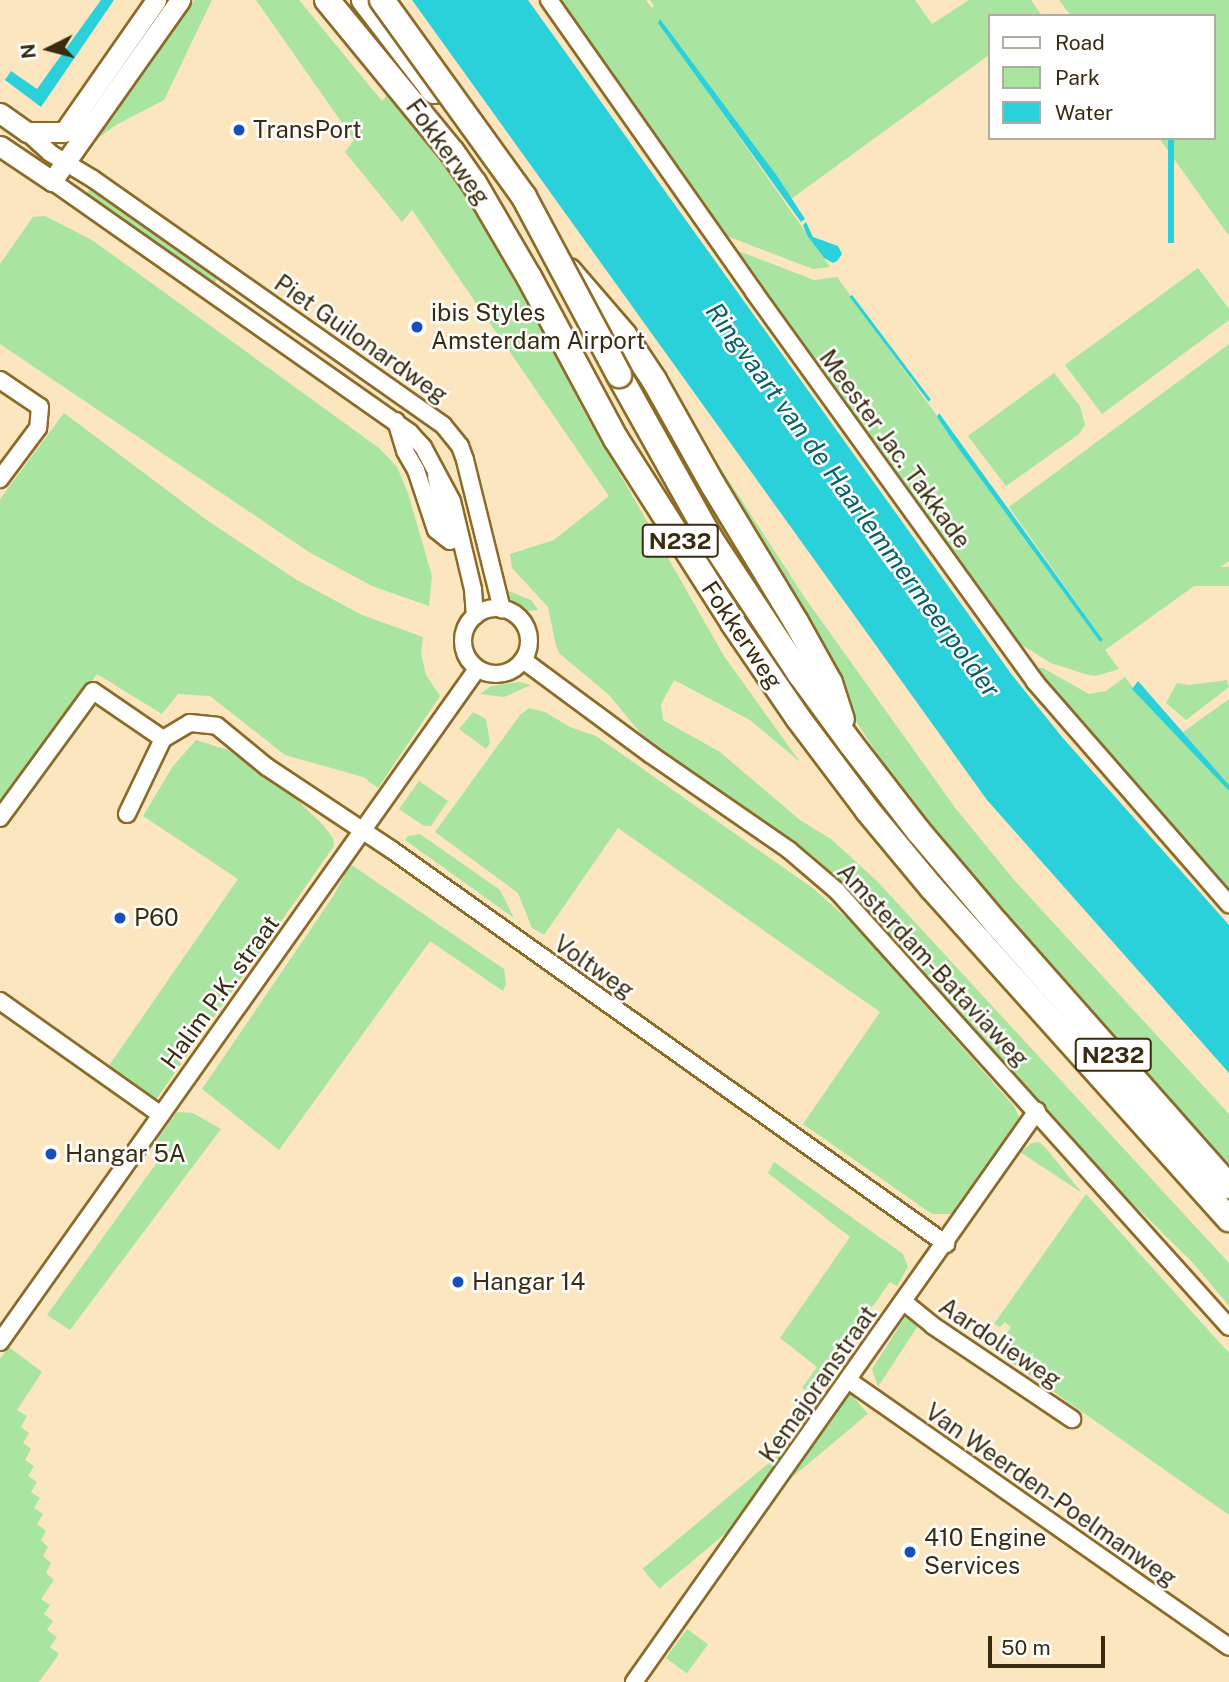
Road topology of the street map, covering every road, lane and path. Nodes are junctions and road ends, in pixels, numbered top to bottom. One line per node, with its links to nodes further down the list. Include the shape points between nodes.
1 (156, 0): 9 (street)
2 (180, 0): 9 (street)
3 (327, 0): 34 (main road, Fokkerweg / N232, via 474,183 616,439 798,718 932,888)
4 (364, 0): 25 (main road, N232, via 519,207 639,355 830,683)
5 (382, 0): 25 (main road, Fokkerweg / N232, bridge, via 524,197 710,538)
6 (549, 0): 29 (street, Meester Jac. Takkade, via 1035,682)
7 (0, 113): 8 (street)
8 (27, 132): 9 (street); 11 (street, Piet Guilonardweg)
9 (72, 138): 11 (street); 13 (street)
10 (0, 146): 12 (street)
11 (58, 158): 12 (street); 13 (street, Piet Guilonardweg)
12 (45, 176): 15 (street, Piet Guilonardweg)
13 (93, 179): 20 (street, Piet Guilonardweg, via 452,433 468,471)
14 (0, 380): 17 (street, via 40,407 38,428)
15 (396, 421): 16 (street, Piet Guilonardweg, via 424,447); 18 (street, Piet Guilonardweg, via 436,530)
16 (435, 466): 18 (street, via 439,504); 19 (street, Piet Guilonardweg, via 452,500)
17 (0, 479)
18 (450, 541): 19 (street, Piet Guilonardweg)
19 (465, 555): 21 (street, Piet Guilonardweg)
20 (502, 609): 21 (street, via 487,609); 22 (street, via 524,625 528,636)
21 (474, 616): 23 (street, via 463,637 469,661)
22 (523, 660): 23 (street, via 502,674); 31 (street, Amsterdam-Bataviaweg, via 789,850 837,891)
23 (477, 669): 28 (street, Halim P.K. straat)
24 (163, 739): 26 (street); 27 (street, via 93,691); 28 (street, Voltweg, via 190,723 217,726 267,767)
25 (851, 744): 33 (main road, Fokkerweg / N232, via 981,906)
26 (127, 814)
27 (0, 818)
28 (363, 831): 32 (street, Halim P.K. straat); 35 (street, Voltweg)
29 (1229, 904)
30 (0, 1001): 32 (street)
31 (1037, 1111): 35 (street, Kemajoranstraat); 37 (street, Amsterdam-Bataviaweg)
32 (161, 1115): 38 (street, Halim P.K. straat)
33 (1229, 1186)
34 (1229, 1219)
35 (946, 1244): 36 (street, Kemajoranstraat)
36 (904, 1302): 39 (street, Kemajoranstraat); 40 (street, Aardolieweg)
37 (1229, 1327)
38 (0, 1342)
39 (848, 1380): 41 (street, Van Weerden-Poelmanweg); 42 (street, Kemajoranstraat)
40 (1072, 1419)
41 (1229, 1647)
42 (635, 1682)

